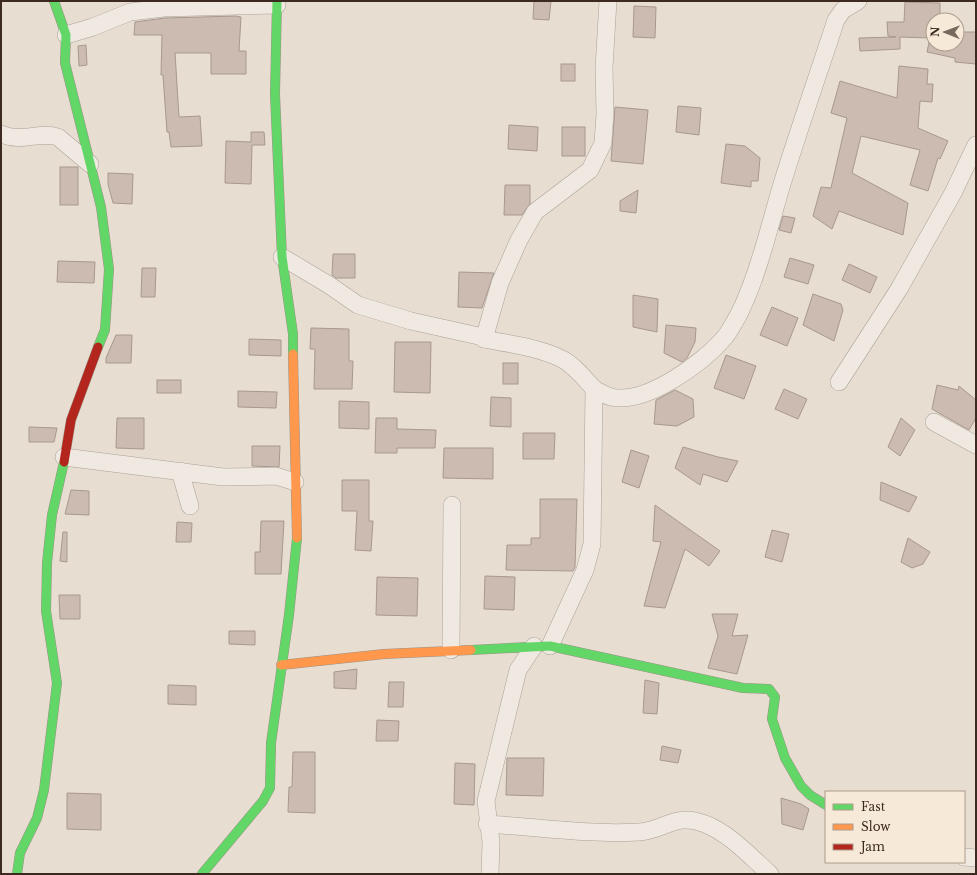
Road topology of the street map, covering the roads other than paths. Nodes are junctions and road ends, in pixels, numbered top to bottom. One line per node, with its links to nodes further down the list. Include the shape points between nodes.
1 (54, 1): 5 (street)
2 (608, 1): 10 (street, via 603,143 590,170 536,212 519,240 500,283)
3 (858, 1): 12 (street, via 843,10 836,20 752,281 725,337 689,370 652,392 618,398 604,395)
4 (277, 3): 5 (street, via 130,12 93,27); 9 (street, via 275,94)
5 (66, 34): 8 (street, via 65,63)
6 (1, 134): 8 (street, via 17,139 52,135 58,137)
7 (976, 145): 11 (street, via 950,200 899,290)
8 (90, 164): 15 (street, via 101,207 109,269 105,330 90,364 71,420)
9 (282, 257): 10 (street, via 358,305); 17 (street, via 293,334)
10 (484, 339): 12 (street, via 538,350 563,360 577,370)
11 (839, 382)
12 (594, 389): 20 (street, via 592,544 585,570 568,610)
13 (934, 422): 14 (street)
14 (976, 444)
15 (64, 457): 16 (street); 27 (street, via 52,515 47,563 46,611 57,684 48,773 36,818 20,853)
16 (180, 471): 17 (street, via 223,477 276,476); 19 (street)
17 (295, 482): 22 (street, via 298,527)
18 (452, 505): 21 (street)
19 (190, 506)
20 (542, 646): 21 (street); 23 (street, via 743,688 770,690 775,700 772,717 788,766 808,793); 24 (street, via 518,670 486,801)
21 (451, 650): 22 (street)
22 (280, 665): 28 (street, via 271,743 270,788)
23 (825, 804)
24 (487, 824): 29 (street, via 491,842); 30 (street, via 591,833 649,831 674,820 688,819 706,824 723,834)
25 (965, 857): 26 (street)
26 (976, 858)
27 (17, 874)
28 (202, 874)
29 (490, 874)
30 (770, 874)

